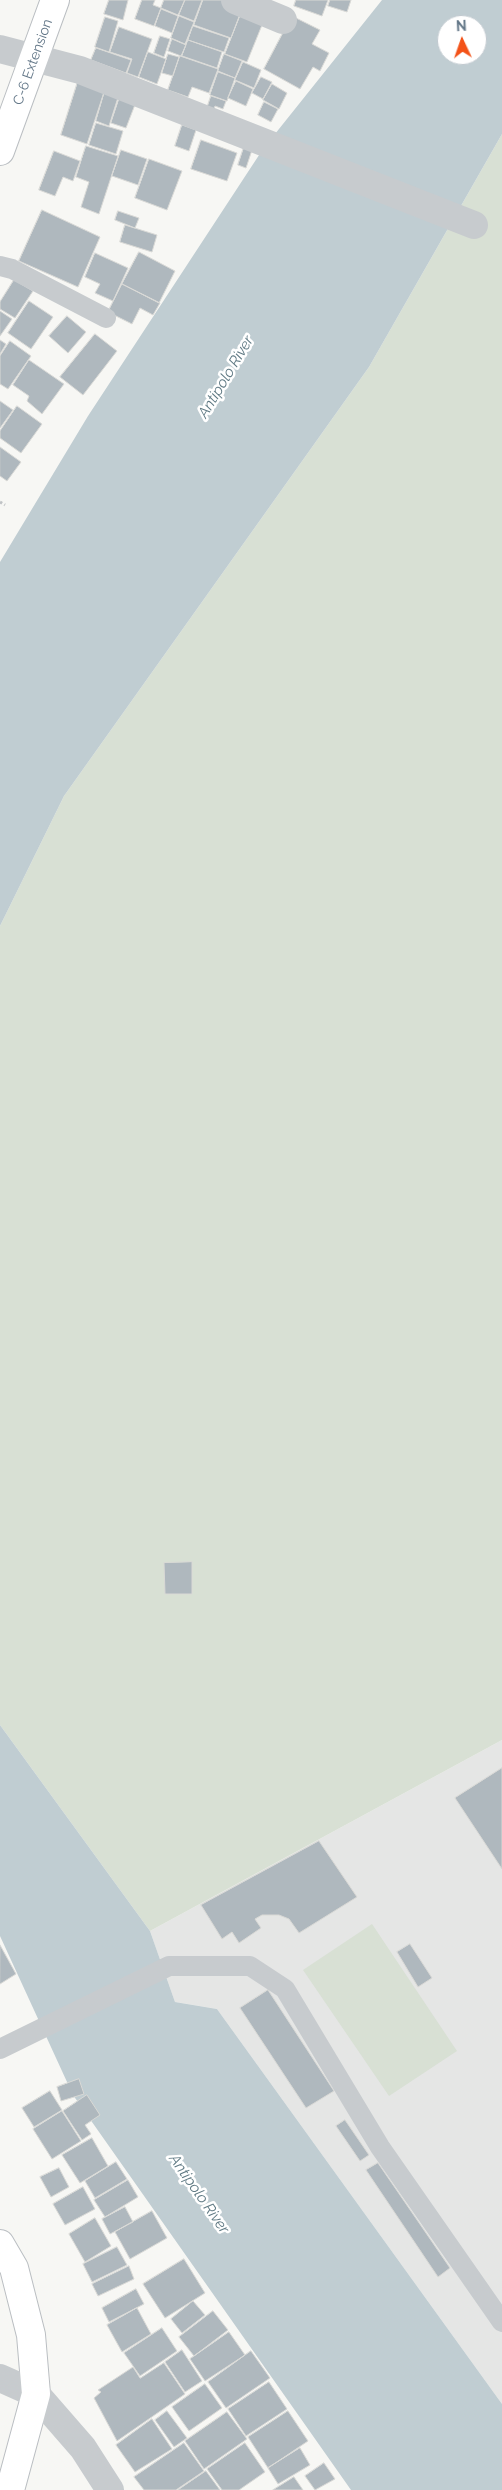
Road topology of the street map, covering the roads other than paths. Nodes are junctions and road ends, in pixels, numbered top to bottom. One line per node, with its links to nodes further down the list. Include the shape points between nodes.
1 (55, 0): 5 (main road, C-6 Extension)
2 (235, 0): 3 (street)
3 (283, 20)
4 (0, 49): 5 (street)
5 (36, 58): 6 (main road, C-6 Extension); 7 (street, via 80,70)
6 (0, 151)
7 (474, 225)
8 (0, 266): 9 (lane, via 12,269)
9 (106, 318)
10 (0, 2049): 12 (lane, via 169,1966 250,1966 285,1989 380,2146)
11 (0, 2244): 14 (main road, via 14,2268 31,2335)
12 (502, 2322)
13 (0, 2378): 14 (street)
14 (36, 2394): 15 (main road); 16 (street, via 83,2448)
15 (10, 2490)
16 (110, 2490)

